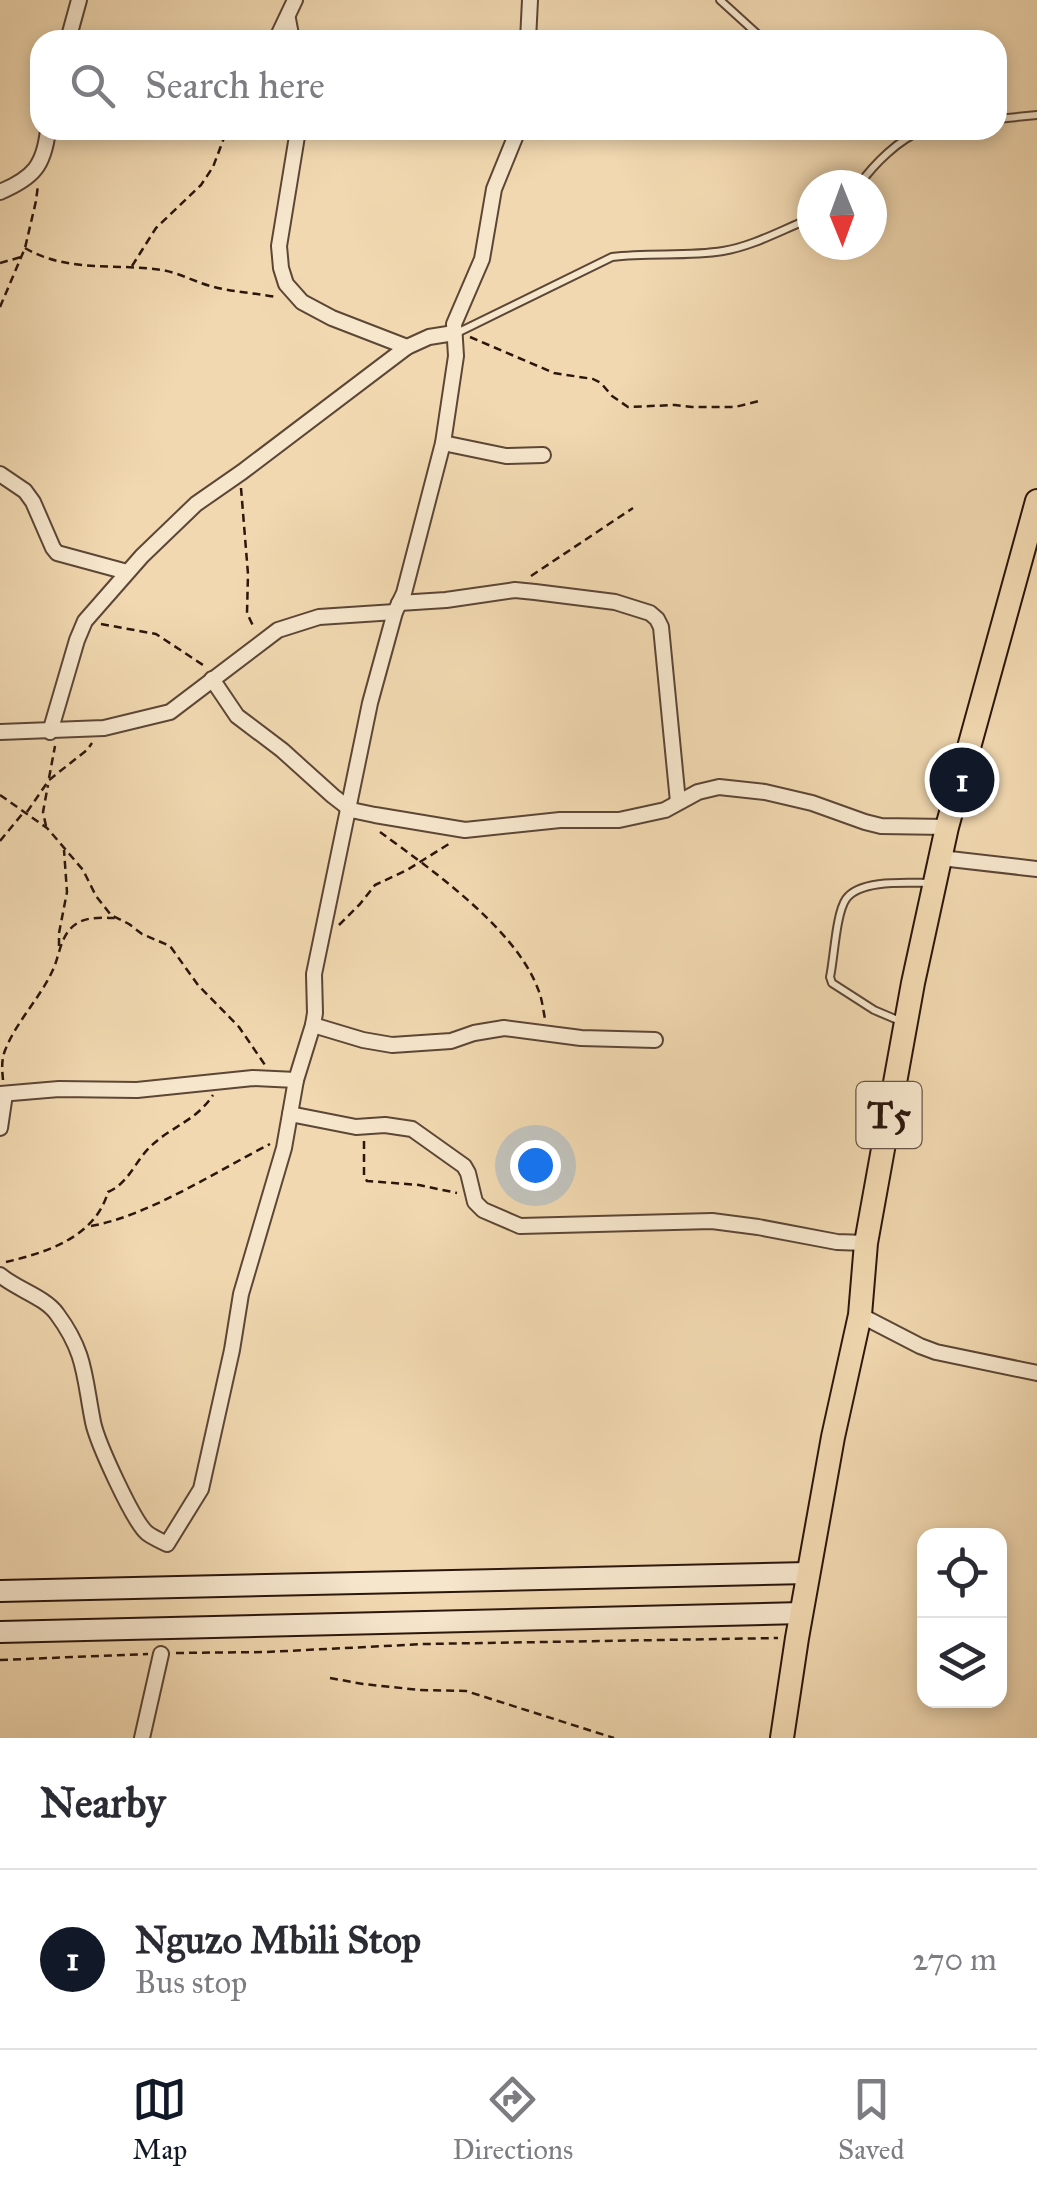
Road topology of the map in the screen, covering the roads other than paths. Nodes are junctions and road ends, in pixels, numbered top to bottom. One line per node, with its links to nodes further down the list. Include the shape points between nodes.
1 (79, 0): 6 (street)
2 (296, 0): 5 (street)
3 (530, 0): 9 (street)
4 (720, 0): 10 (lane)
5 (288, 19): 7 (street); 8 (street)
6 (71, 30)
7 (282, 30)
8 (290, 30)
9 (528, 30)
10 (753, 30)
11 (1037, 115): 12 (lane)
12 (1007, 118)
13 (47, 140): 18 (street, via 39,166)
14 (296, 140): 21 (street, via 280,246 286,284 332,318)
15 (514, 140): 20 (street, via 494,189 482,259 458,312)
16 (904, 140): 17 (lane)
17 (872, 170)
18 (0, 192)
19 (797, 224): 20 (lane, via 724,250 612,258)
20 (456, 333): 21 (street); 22 (street)
21 (406, 347): 26 (street, via 182,516)
22 (443, 443): 23 (street); 27 (street)
23 (543, 456)
24 (0, 474): 26 (street, via 34,502 58,553)
25 (1037, 501): 33 (highway, T5)
26 (127, 572): 30 (street, via 85,621)
27 (397, 607): 28 (street, via 318,616 278,630); 31 (street, via 515,590 650,613 662,638); 32 (street)
28 (214, 677): 30 (street, via 170,712); 32 (street, via 237,716)
29 (0, 732): 30 (street)
30 (54, 732)
31 (678, 802): 32 (street, via 636,818 465,830); 33 (street, via 719,787 812,803 881,826)
32 (349, 808): 38 (street, via 314,974)
33 (947, 827): 34 (highway, T5)
34 (941, 858): 35 (street); 36 (highway, T5)
35 (1037, 869)
36 (935, 883): 37 (highway, T5); 37 (lane, via 854,892 841,912 832,983)
37 (906, 1023): 44 (highway, T5)
38 (313, 1025): 39 (street, via 392,1045 493,1028); 40 (street)
39 (655, 1040)
40 (296, 1080): 41 (street); 42 (street)
41 (3, 1094): 43 (street)
42 (290, 1114): 44 (street, via 363,1127 400,1126 426,1138 464,1166 472,1199 483,1210 520,1226 712,1221); 45 (street, via 241,1294 201,1488 167,1544 145,1532 128,1505 94,1426 80,1354 65,1326 52,1308)
43 (0, 1128)
44 (866, 1243): 46 (highway, T5)
45 (0, 1274)
46 (860, 1315): 47 (street, via 936,1352); 48 (highway, T5)
47 (1037, 1373)
48 (808, 1573): 49 (main road); 50 (highway, T5)
49 (0, 1591)
50 (802, 1613): 51 (main road); 54 (highway, T5)
51 (0, 1632)
52 (161, 1654): 53 (street)
53 (142, 1738)
54 (782, 1738)

